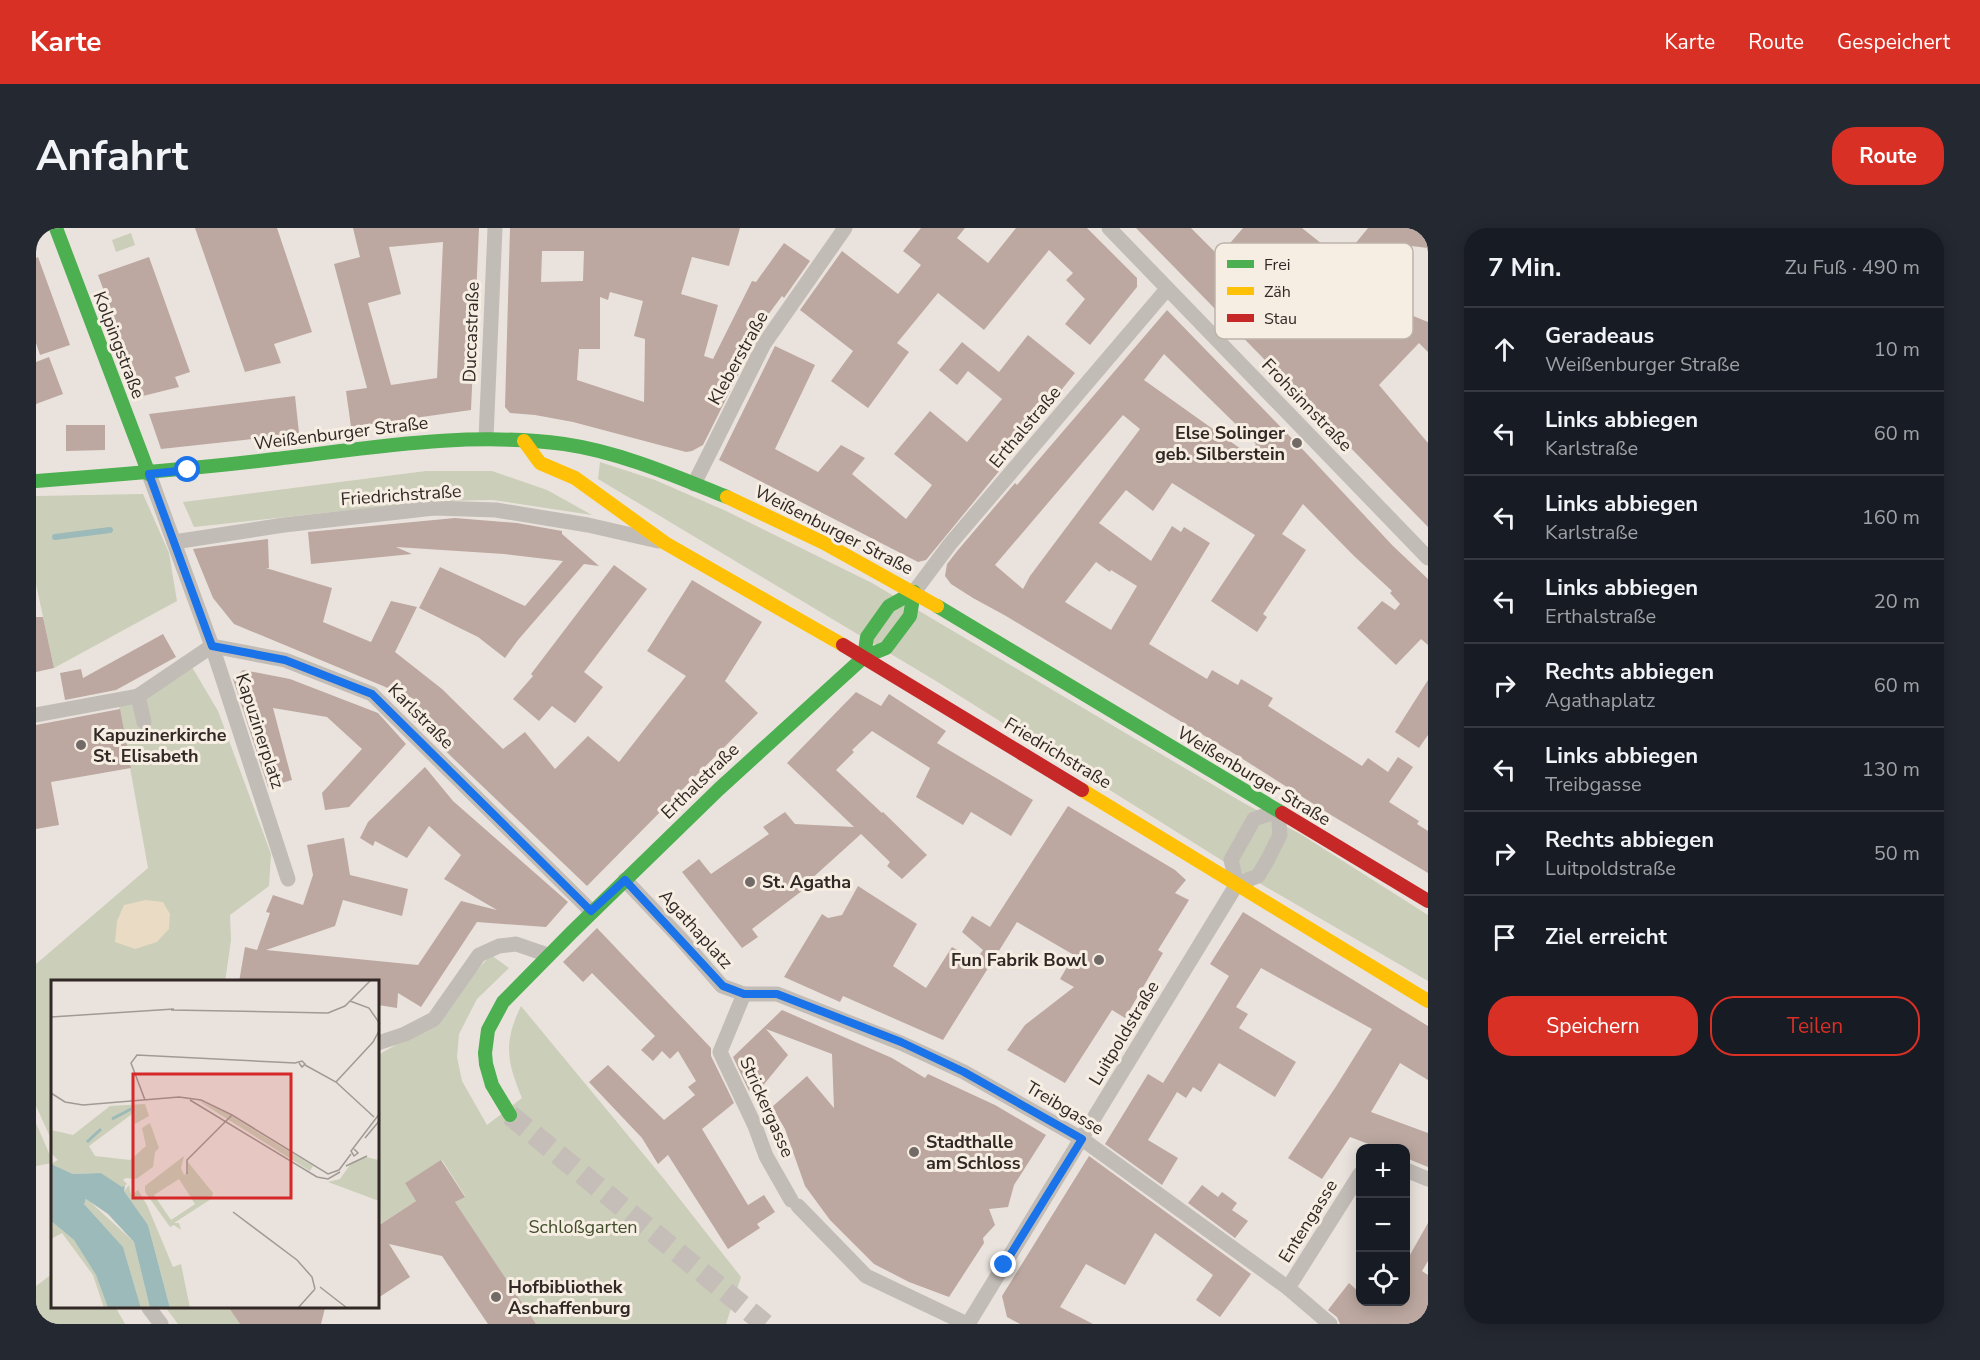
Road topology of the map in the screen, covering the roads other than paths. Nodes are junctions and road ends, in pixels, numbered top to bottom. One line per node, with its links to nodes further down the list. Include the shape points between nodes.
1 (56, 228): 10 (main road, Kolpingstraße)
2 (495, 228): 8 (street, Duccastraße)
3 (845, 228): 12 (street, Kleberstraße, via 764,344)
4 (1109, 228): 5 (street, Frohsinnstraße)
5 (1167, 289): 6 (street, Frohsinnstraße); 16 (street, Erthalstraße, via 950,544)
6 (1215, 338)
7 (1216, 339): 15 (street, Frohsinnstraße)
8 (486, 438): 9 (main road, Weißenburger Straße); 10 (main road, Weißenburger Straße, via 444,439)
9 (524, 441): 12 (main road, Weißenburger Straße, via 580,447); 14 (main road, Friedrichstraße, via 540,463 575,478)
10 (149, 474): 11 (main road, Weißenburger Straße); 13 (street)
11 (36, 481)
12 (694, 484): 16 (main road, Weißenburger Straße, via 790,525)
13 (174, 542): 14 (street, Friedrichstraße, via 434,508 495,510); 17 (street)
14 (665, 543): 18 (main road, Friedrichstraße)
15 (1428, 558)
16 (914, 592): 18 (main road, Erthalstraße, via 889,606 867,637); 18 (main road, Erthalstraße, via 910,616 886,648); 22 (main road, Weißenburger Straße)
17 (212, 646): 19 (street); 23 (street, Kapuzinerplatz); 27 (street, Karlstraße, via 285,660 372,694)
18 (864, 657): 24 (main road, Erthalstraße, via 734,774); 25 (main road, Friedrichstraße)
19 (138, 696): 20 (street); 21 (street)
20 (36, 715)
21 (144, 722)
22 (1278, 811): 25 (street, Luitpoldstraße, via 1280,835 1268,859 1258,876); 25 (street, via 1254,819 1231,860); 26 (main road, Weißenburger Straße)
23 (288, 879)
24 (625, 880): 27 (main road, Erthalstraße); 29 (street, Agathaplatz, via 723,986)
25 (1237, 884): 30 (main road, Friedrichstraße); 33 (street, Luitpoldstraße)
26 (1428, 901)
27 (591, 911): 28 (main road, Erthalstraße)
28 (548, 955): 31 (street, via 516,944 479,955 434,1019); 32 (main road, Erthalstraße, via 511,993 487,1032 486,1073)
29 (744, 994): 33 (street, Treibgasse, via 777,994 901,1042 964,1072); 40 (street, Strickergasse, via 720,1052 765,1156 795,1203 866,1276)
30 (1428, 1002)
31 (380, 1042)
32 (510, 1115)
33 (1082, 1139): 37 (street, Treibgasse); 40 (street, Luitpoldstraße)
34 (1410, 1172): 35 (street)
35 (1428, 1179)
36 (1356, 1180): 37 (street, Entengasse)
37 (1288, 1288): 41 (street, Treibgasse)
38 (150, 1309): 39 (street)
39 (161, 1324)
40 (968, 1324)
41 (1330, 1324)

